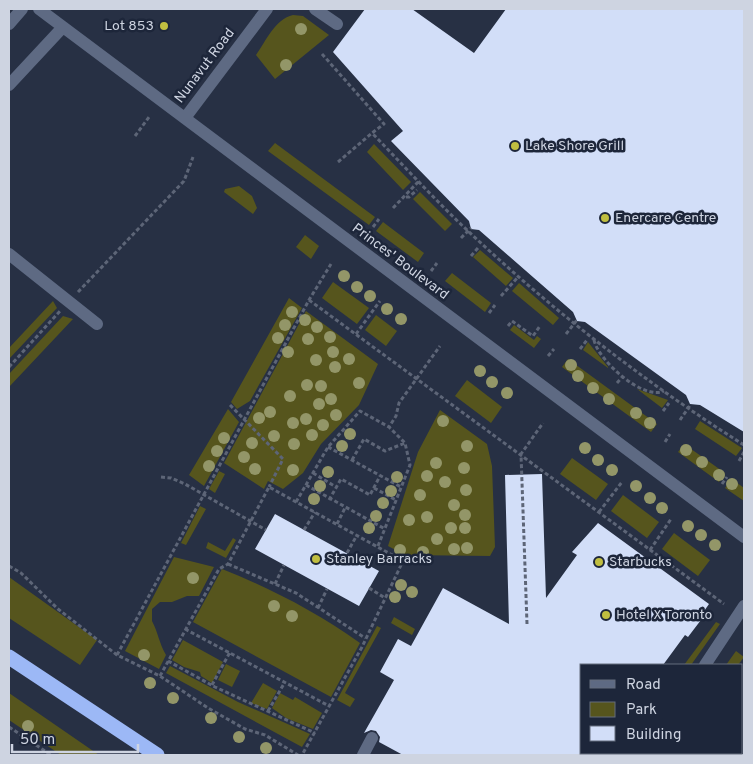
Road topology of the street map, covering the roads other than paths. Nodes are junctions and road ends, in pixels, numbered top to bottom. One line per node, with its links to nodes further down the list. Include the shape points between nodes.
1 (22, 9): 5 (street)
2 (40, 9): 7 (street, Princes' Boulevard)
3 (267, 9): 9 (street, Nunavut Road)
4 (315, 9): 6 (street)
5 (9, 24)
6 (336, 24)
7 (63, 27): 8 (street); 9 (street, Princes' Boulevard)
8 (9, 85)
9 (185, 118): 12 (street, Princes' Boulevard)
10 (9, 254): 11 (street)
11 (97, 324)
12 (744, 537)
13 (744, 606): 14 (street)
14 (739, 623): 16 (street)
15 (9, 657): 18 (highway)
16 (706, 664)
17 (372, 738): 19 (street)
18 (157, 755)
19 (363, 755)

